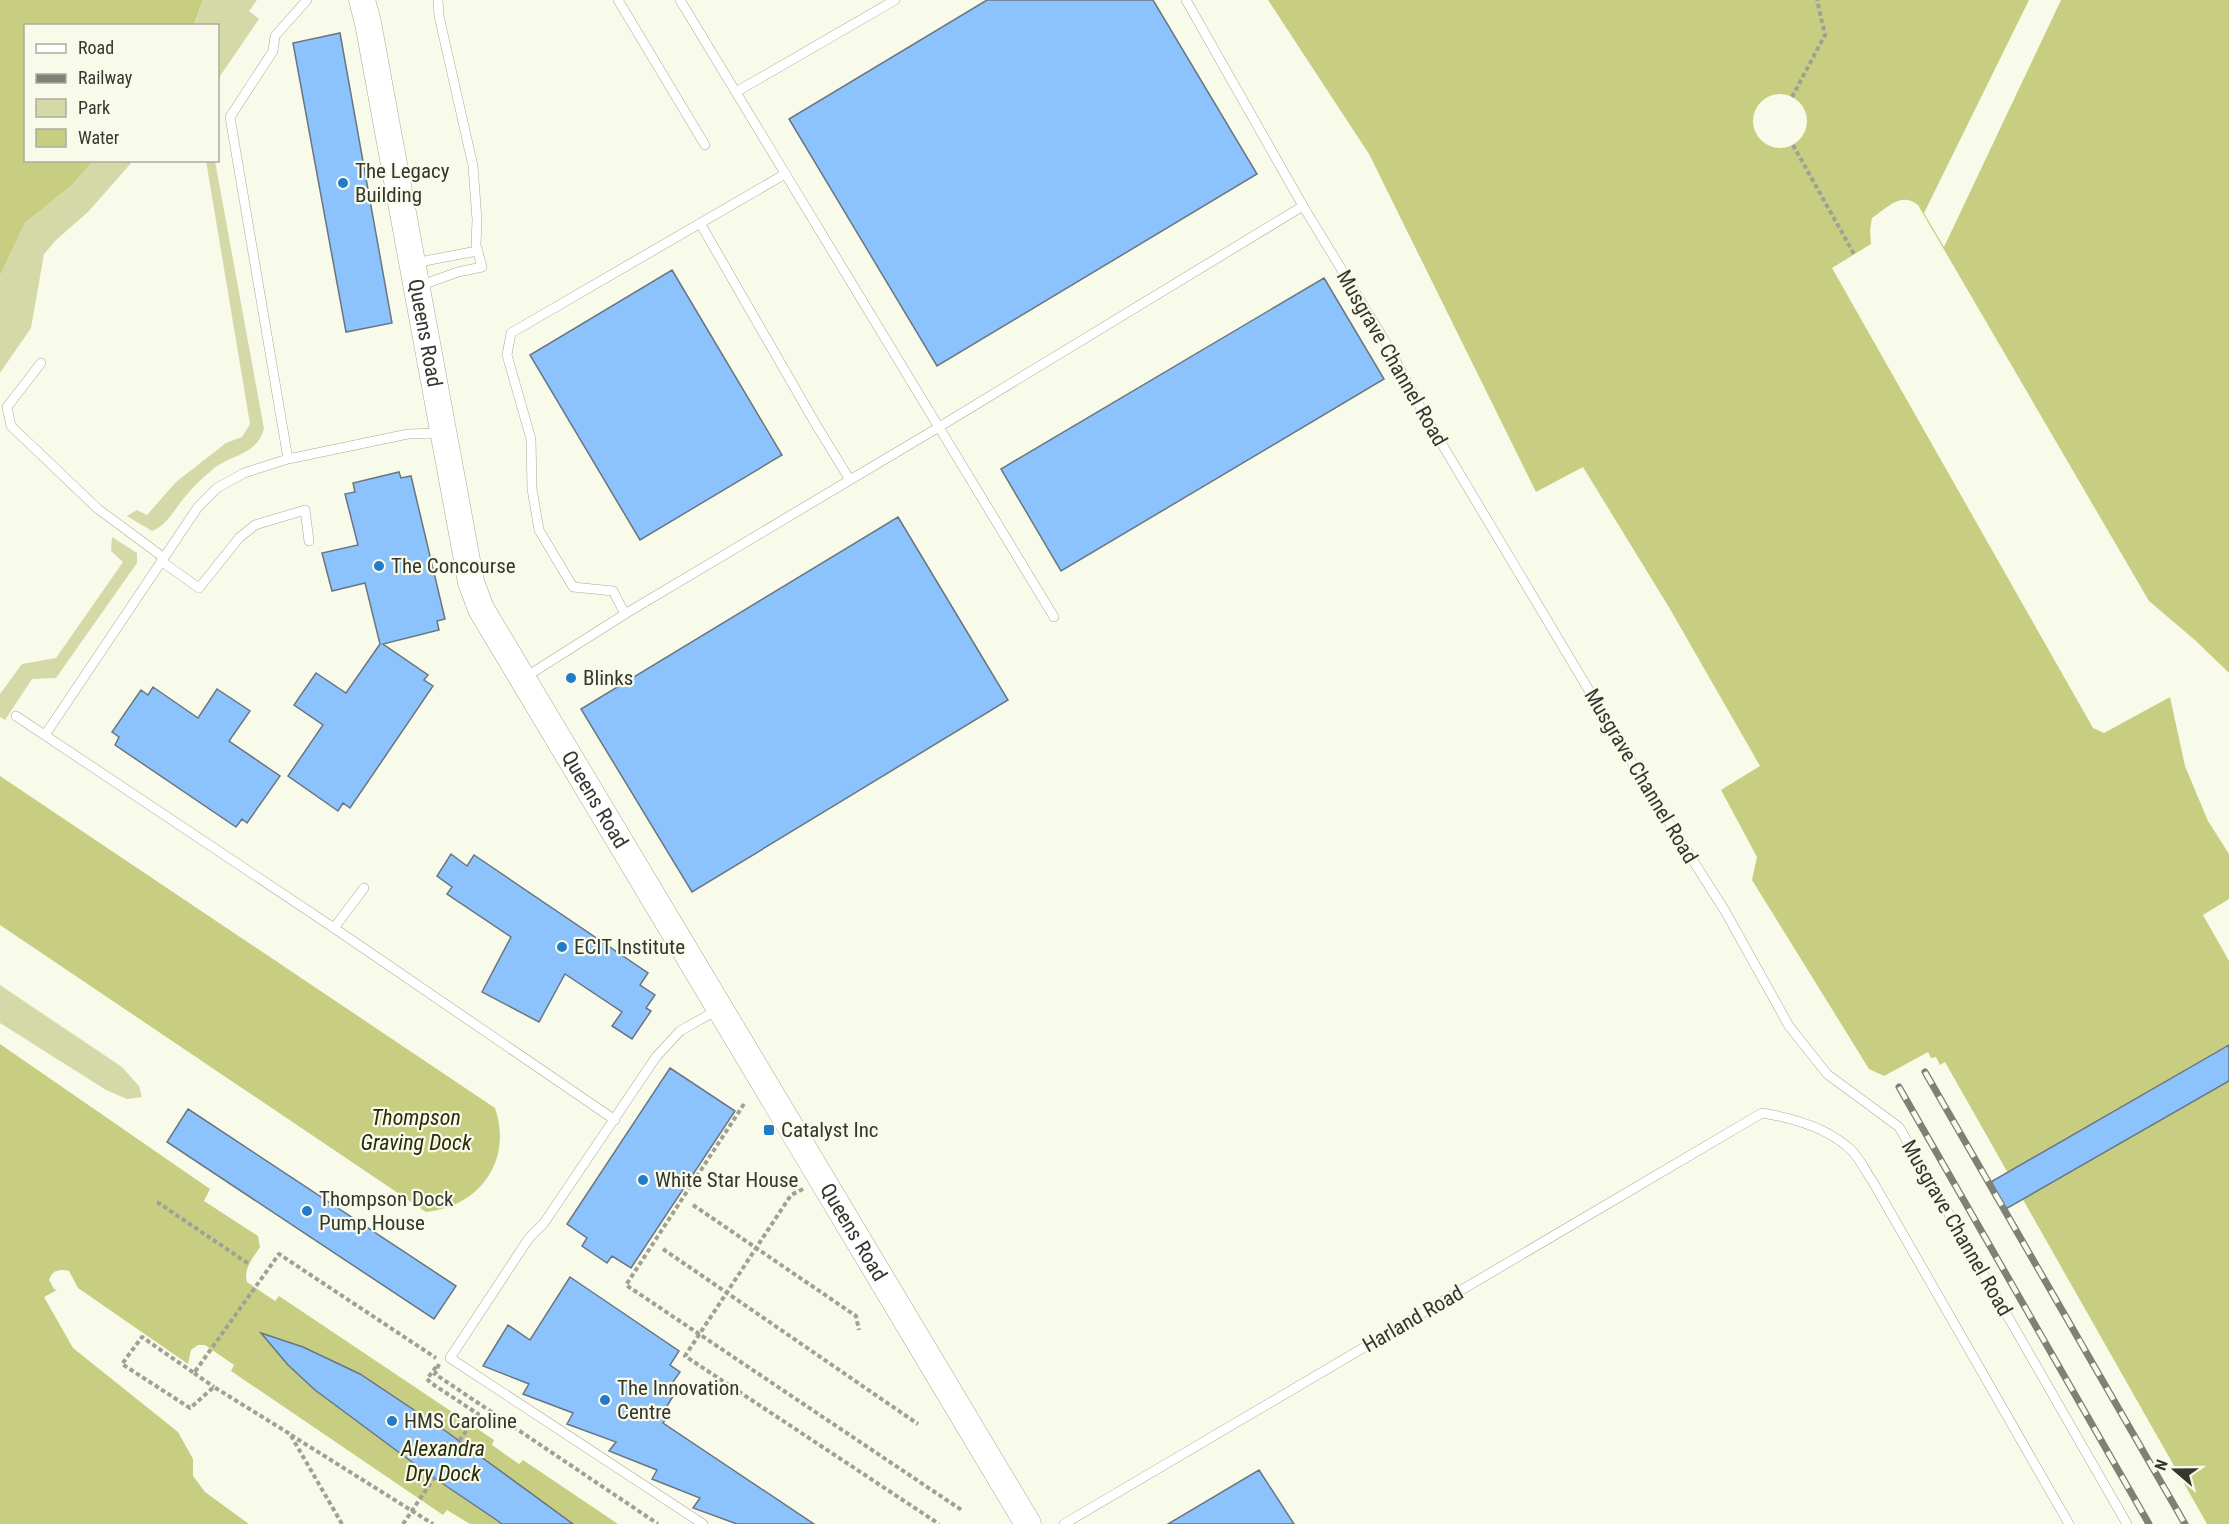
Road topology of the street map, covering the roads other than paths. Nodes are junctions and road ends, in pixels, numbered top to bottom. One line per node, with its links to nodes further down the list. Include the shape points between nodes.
1 (308, 0): 18 (lane, via 274,36 273,51 230,117)
2 (362, 0): 14 (street, Queens Road)
3 (438, 0): 13 (lane, via 473,166)
4 (618, 0): 9 (lane)
5 (895, 0): 8 (lane)
6 (1186, 0): 11 (lane, Musgrave Channel Road)
7 (683, 1): 8 (lane)
8 (736, 92): 10 (lane)
9 (705, 145)
10 (785, 174): 12 (lane); 16 (lane)
11 (1303, 206): 16 (lane); 35 (lane, Musgrave Channel Road, via 1652,796 1725,911 1789,1026 1827,1074 1899,1127)
12 (700, 223): 19 (lane); 22 (lane, via 511,333 507,355 531,439 538,530 573,587 613,591)
13 (477, 251): 14 (lane); 14 (lane, via 482,267)
14 (415, 275): 17 (street, Queens Road)
15 (41, 363): 21 (lane, via 7,407 10,426 98,509)
16 (939, 428): 19 (lane); 23 (lane)
17 (444, 432): 18 (lane, via 408,434); 24 (street, Queens Road, via 471,582 481,609)
18 (288, 459): 21 (lane, via 244,473 218,488 198,507)
19 (850, 480): 22 (lane)
20 (309, 541): 21 (lane, via 305,510 255,525 239,538 199,588)
21 (162, 559): 26 (lane)
22 (625, 614): 24 (lane)
23 (1054, 617)
24 (524, 678): 29 (street, Queens Road)
25 (16, 716): 26 (lane)
26 (45, 735): 28 (lane)
27 (364, 888): 28 (lane)
28 (334, 928): 30 (lane)
29 (720, 1009): 30 (lane, via 680,1031 656,1057); 32 (street, Queens Road)
30 (615, 1120): 31 (lane, via 450,1358)
31 (703, 1524)
32 (1028, 1524)
33 (1064, 1524): 34 (lane, Harland Road, via 1762,1113 1790,1118 1825,1132 1852,1151)
34 (2069, 1524)
35 (2127, 1524)

